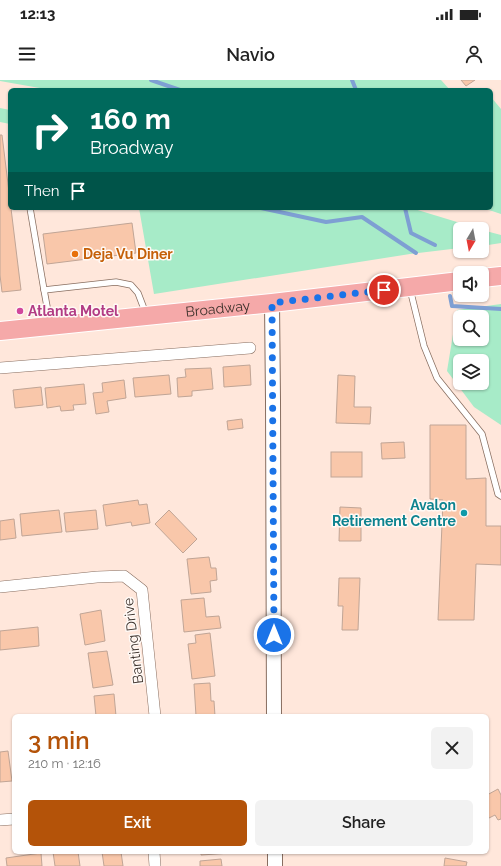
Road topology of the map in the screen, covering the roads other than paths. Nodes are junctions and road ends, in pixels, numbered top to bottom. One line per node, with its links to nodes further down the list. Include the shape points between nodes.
1 (30, 210): 6 (lane)
2 (501, 276): 3 (main road)
3 (489, 277)
4 (453, 282): 5 (main road, Broadway)
5 (410, 287): 7 (main road, Broadway); 13 (lane, via 424,346 437,378 482,434 498,494)
6 (44, 290): 8 (lane, via 116,282 132,285 138,293); 9 (lane)
7 (272, 303): 8 (main road, Broadway); 16 (street)
8 (146, 316): 9 (main road, Broadway)
9 (51, 326): 10 (main road, Broadway)
10 (0, 331)
11 (250, 348): 12 (street)
12 (0, 368)
13 (501, 496)
14 (0, 588): 15 (street, Banting Drive, via 124,576 142,590)
15 (155, 714)
16 (274, 714)
17 (12, 819): 18 (street)
18 (0, 820)
19 (154, 854): 21 (street)
20 (275, 854): 22 (street)
21 (155, 866)
22 (275, 866)

